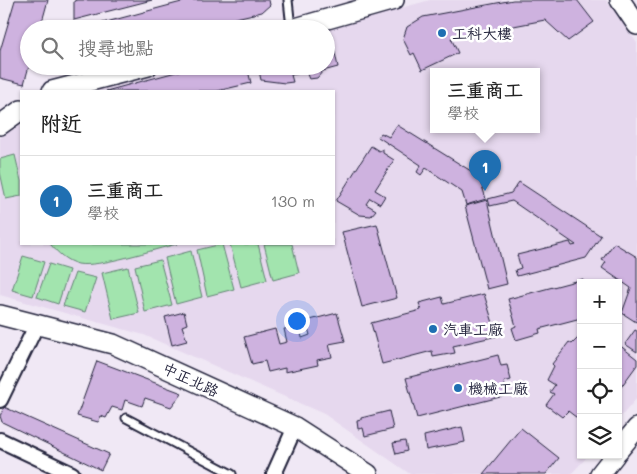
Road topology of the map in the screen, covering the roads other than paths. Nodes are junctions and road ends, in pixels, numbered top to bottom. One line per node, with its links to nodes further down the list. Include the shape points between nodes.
1 (288, 0): 6 (lane)
2 (394, 0): 7 (main road)
3 (620, 0): 8 (main road)
4 (634, 0): 5 (main road)
5 (637, 4)
6 (291, 20)
7 (324, 20)
8 (637, 25)
9 (113, 75): 10 (main road)
10 (56, 90)
11 (20, 111): 12 (main road)
12 (0, 125)
13 (0, 315): 14 (main road, 中正北路)
14 (36, 324): 15 (street); 17 (main road, 中正北路, via 113,344)
15 (0, 400)
16 (126, 418): 23 (lane)
17 (295, 427): 24 (street); 25 (main road, 中正北路)
18 (637, 428): 20 (main road)
19 (0, 440): 22 (street)
20 (622, 446)
21 (612, 459): 26 (main road)
22 (72, 474)
23 (232, 474)
24 (274, 474)
25 (368, 474)
26 (600, 474)

